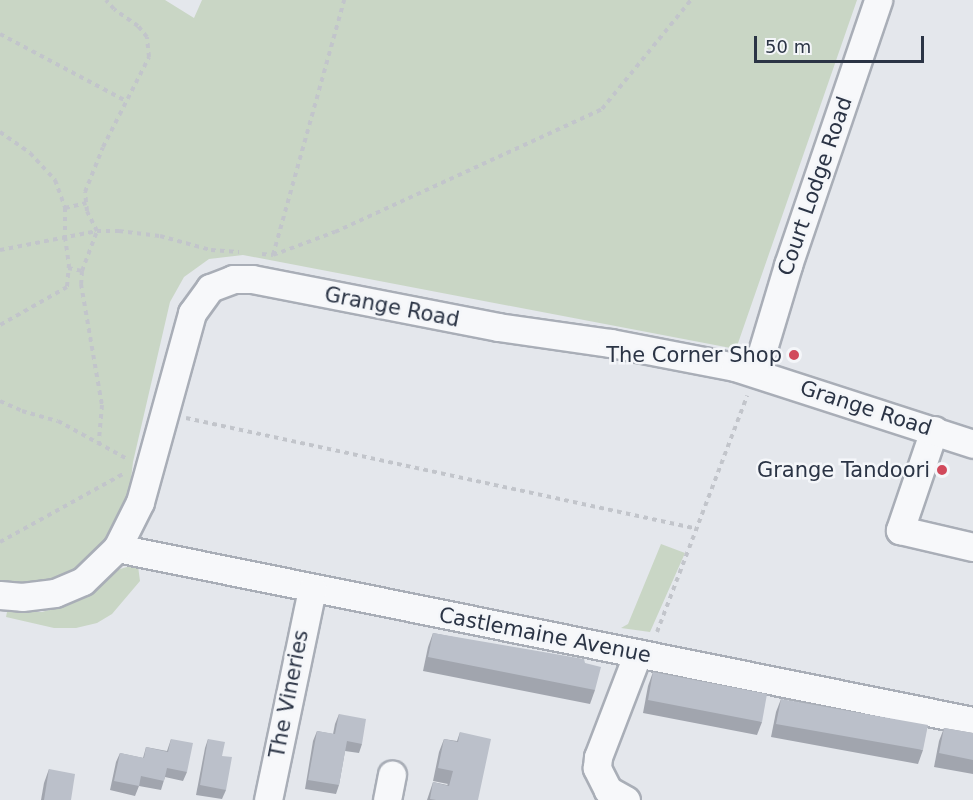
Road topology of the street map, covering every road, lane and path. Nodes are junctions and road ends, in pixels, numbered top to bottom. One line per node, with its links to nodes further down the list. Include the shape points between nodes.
1 (106, 0): 6 (path, via 147,37 150,57)
2 (344, 0): 15 (path)
3 (691, 0): 15 (path, via 602,109 335,232)
4 (878, 0): 19 (street, Court Lodge Road)
5 (0, 34): 6 (path)
6 (126, 100): 8 (path, via 91,173)
7 (0, 132): 9 (path, via 30,153 55,180)
8 (86, 203): 9 (path); 10 (path)
9 (65, 208): 11 (path)
10 (97, 231): 11 (path); 13 (path, via 160,236 211,250); 17 (path)
11 (65, 237): 12 (path); 16 (path)
12 (0, 250)
13 (242, 252)
14 (253, 253): 15 (path)
15 (273, 255)
16 (68, 268): 17 (path); 18 (path, via 67,287)
17 (82, 271): 24 (path, via 102,405)
18 (0, 325)
19 (756, 372): 21 (street, Grange Road, via 242,278 213,286 197,304); 22 (street, Grange Road); 25 (path)
20 (0, 401): 24 (path, via 58,421)
21 (165, 414): 25 (path); 28 (street, Grange Road, via 140,502)
22 (934, 430): 23 (street, Grange Road); 27 (street, via 900,530)
23 (972, 439)
24 (99, 443): 26 (path, via 133,462 124,474)
25 (698, 529): 31 (path)
26 (0, 542)
27 (973, 547)
28 (117, 548): 29 (street, Castlemaine Avenue); 30 (street, Grange Road, via 83,581 55,594)
29 (312, 589): 31 (street, Castlemaine Avenue); 33 (street, The Vineries)
30 (0, 595)
31 (643, 654): 32 (street, Castlemaine Avenue); 34 (street, via 598,757 597,768 608,790)
32 (973, 720)
33 (268, 800)
34 (626, 800)

